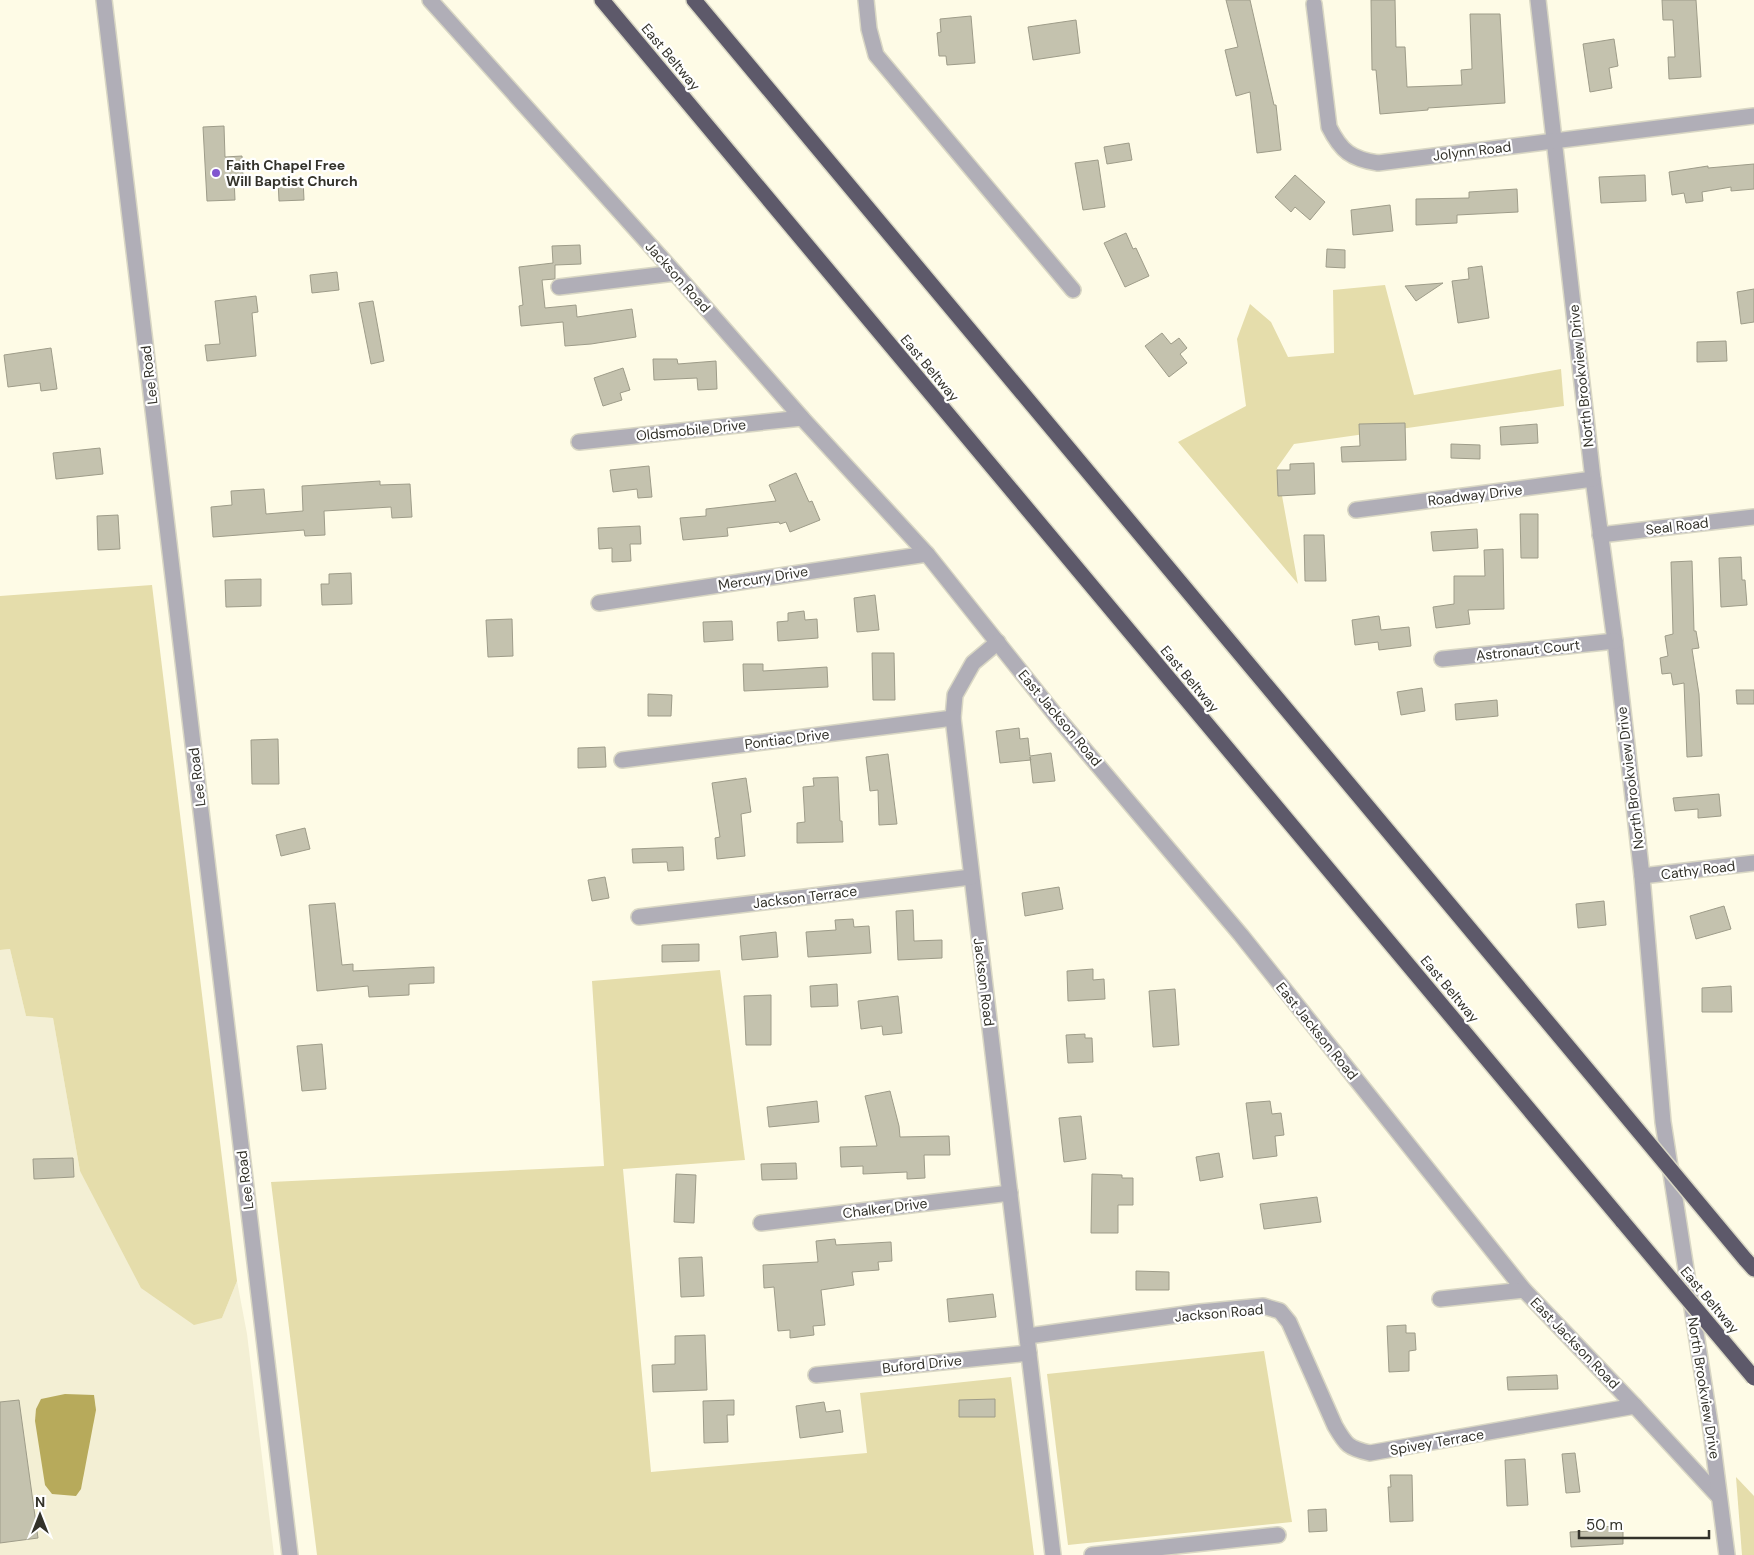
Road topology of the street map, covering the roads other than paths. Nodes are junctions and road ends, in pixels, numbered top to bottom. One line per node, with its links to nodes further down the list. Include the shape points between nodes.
1 (104, 0): 43 (street, Lee Road)
2 (430, 0): 10 (street, Jackson Road)
3 (602, 0): 39 (highway, East Beltway, bridge)
4 (694, 0): 32 (highway, bridge)
5 (866, 0): 12 (street, via 876,55)
6 (1538, 0): 9 (street, North Brookview Drive)
7 (1314, 4): 9 (street, Jolynn Road, via 1329,127 1336,142 1348,154 1378,163)
8 (1754, 116): 9 (street, Jolynn Road)
9 (1555, 140): 15 (street, North Brookview Drive)
10 (675, 273): 11 (street); 13 (street, Jackson Road)
11 (559, 287)
12 (1073, 290)
13 (802, 418): 14 (street, Oldsmobile Drive); 19 (street, Jackson Road)
14 (579, 442)
15 (1593, 479): 16 (street, Roadway Drive); 18 (street, North Brookview Drive)
16 (1356, 510)
17 (1754, 517): 18 (street, Seal Road)
18 (1600, 535): 21 (street, North Brookview Drive)
19 (927, 554): 20 (street, Mercury Drive); 22 (street, East Jackson Road)
20 (599, 603)
21 (1615, 641): 23 (street, Astronaut Court); 27 (street, North Brookview Drive)
22 (998, 642): 24 (street, Jackson Road, via 973,663 955,695); 33 (street, East Jackson Road, via 1241,935)
23 (1442, 659)
24 (953, 718): 25 (street, Pontiac Drive); 28 (street, Jackson Road)
25 (622, 760)
26 (1754, 863): 27 (street, Cathy Road)
27 (1642, 876): 41 (street, North Brookview Drive, via 1663,1122)
28 (971, 877): 29 (street, Jackson Terrace); 30 (street, Jackson Road)
29 (639, 917)
30 (1010, 1192): 31 (street, Chalker Drive); 35 (street, Jackson Road)
31 (761, 1223)
32 (1750, 1264)
33 (1524, 1290): 34 (street); 40 (street, East Jackson Road)
34 (1440, 1298)
35 (1028, 1336): 36 (street, Jackson Road, via 1263,1306 1280,1311); 37 (street, Jackson Road)
36 (1301, 1347): 40 (street, Spivey Terrace, via 1343,1440 1353,1449 1370,1453)
37 (1029, 1353): 38 (street, Buford Drive); 44 (street, Jackson Road)
38 (816, 1375)
39 (1754, 1378)
40 (1635, 1406): 41 (street, East Jackson Road)
41 (1719, 1497): 46 (street, North Brookview Drive)
42 (1278, 1535): 45 (street)
43 (290, 1555)
44 (1053, 1555)
45 (1092, 1555)
46 (1726, 1555)

